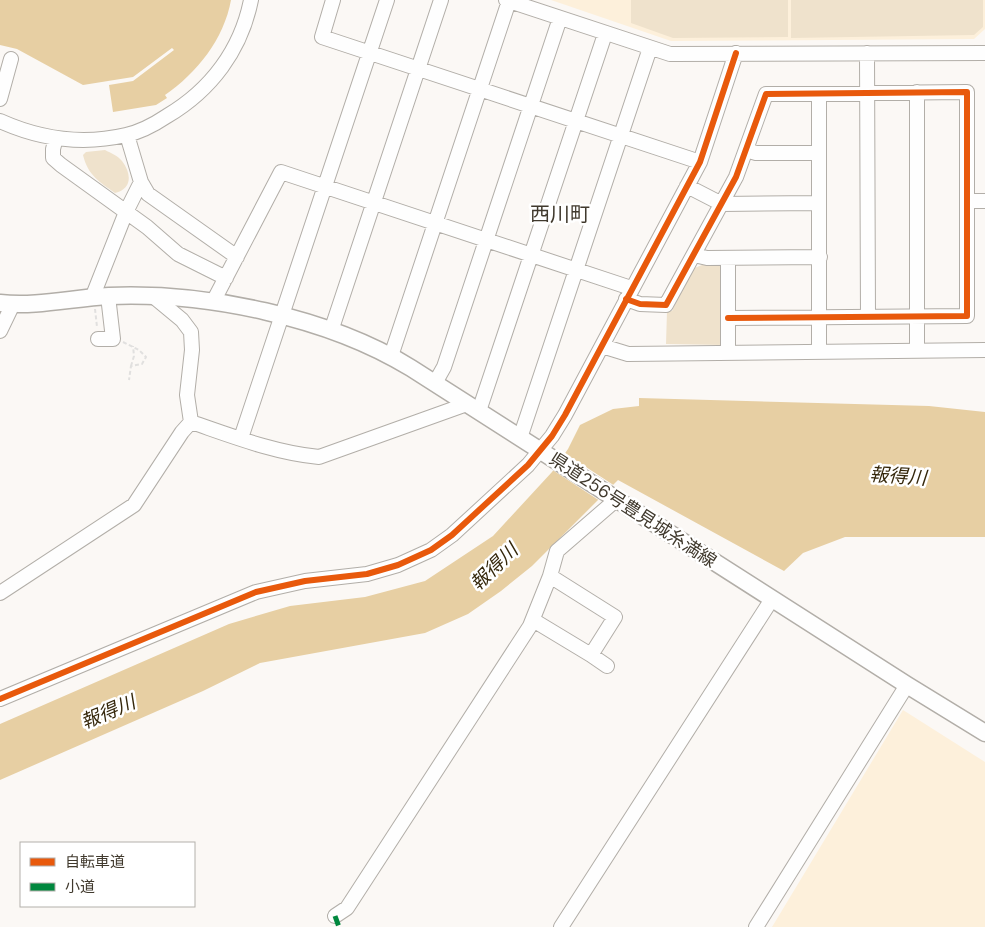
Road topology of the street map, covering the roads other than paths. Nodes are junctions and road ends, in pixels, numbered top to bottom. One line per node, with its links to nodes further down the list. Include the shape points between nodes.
1 (251, 0): 23 (street, via 236,46 202,90 158,122)
2 (333, 0): 9 (street, via 322,37)
3 (387, 0): 9 (street)
4 (441, 0): 14 (street)
5 (507, 1): 6 (street); 15 (street)
6 (560, 18): 7 (street); 20 (street)
7 (606, 34): 8 (street); 21 (street)
8 (650, 48): 10 (street, via 670,54); 24 (street)
9 (370, 52): 14 (street); 30 (street)
10 (736, 53): 11 (street); 28 (street)
11 (867, 53): 12 (street); 17 (street)
12 (985, 53)
13 (12, 60): 19 (street)
14 (418, 68): 15 (street); 34 (street)
15 (480, 89): 20 (street); 38 (street)
16 (918, 92): 17 (street); 32 (street, via 967,92); 55 (street)
17 (867, 93): 18 (street); 54 (street)
18 (819, 94): 26 (street, via 766,94); 27 (street)
19 (0, 99)
20 (531, 106): 21 (street); 39 (street)
21 (576, 120): 24 (street); 40 (street)
22 (0, 121): 25 (street, via 19,130)
23 (128, 135): 25 (street, via 91,140); 29 (street)
24 (621, 136): 28 (street); 45 (street)
25 (56, 138): 37 (street, via 53,158)
26 (746, 150): 27 (street, via 756,153); 36 (street)
27 (819, 153): 35 (street)
28 (700, 162): 31 (street)
29 (141, 182): 37 (street); 42 (street, via 148,194)
30 (325, 186): 34 (street); 42 (street, via 282,172); 52 (street)
31 (687, 186): 36 (street); 47 (street)
32 (968, 201): 33 (street); 55 (street, via 967,316)
33 (985, 201)
34 (373, 203): 38 (street); 58 (street)
35 (819, 203): 36 (street); 43 (street)
36 (722, 204): 41 (street)
37 (126, 212): 46 (street, via 178,254); 49 (street)
38 (435, 223): 39 (street); 65 (street)
39 (486, 240): 40 (street); 66 (street, via 444,368)
40 (531, 255): 45 (street); 67 (street)
41 (694, 255): 44 (street); 47 (street, via 666,305 640,304)
42 (237, 257): 46 (street)
43 (820, 257): 44 (street); 53 (street)
44 (728, 259): 56 (street)
45 (576, 270): 47 (street); 70 (street)
46 (226, 278): 50 (street)
47 (628, 293): 60 (street)
48 (153, 296): 49 (main road, 県道256号豊見城糸満線); 50 (main road, 県道256号豊見城糸満線); 68 (street, via 182,320 190,332 192,350 187,395)
49 (99, 302): 51 (main road, 県道256号豊見城糸満線); 59 (street, via 113,339)
50 (213, 302): 52 (main road, 県道256号豊見城糸満線)
51 (7, 303): 57 (street)
52 (281, 316): 58 (main road, 県道256号豊見城糸満線); 69 (street)
53 (820, 317): 54 (street); 56 (street); 62 (street)
54 (868, 317): 55 (street)
55 (917, 317): 63 (street)
56 (728, 318): 64 (street)
57 (0, 330)
58 (331, 331): 65 (main road, 県道256号豊見城糸満線)
59 (98, 339)
60 (602, 346): 64 (street, via 628,354); 71 (street, via 565,415)
61 (985, 350): 63 (street)
62 (820, 351): 63 (street); 64 (street)
63 (917, 351)
64 (728, 352)
65 (391, 356): 66 (main road, 県道256号豊見城糸満線)
66 (435, 383): 67 (main road, 県道256号豊見城糸満線)
67 (473, 408): 69 (street, via 319,457 300,455); 70 (main road, 県道256号豊見城糸満線)
68 (191, 422): 69 (street); 74 (street, via 134,505)
69 (242, 438)
70 (520, 438): 71 (main road, 県道256号豊見城糸満線)
71 (548, 455): 72 (main road, 県道256号豊見城糸満線); 80 (street, via 452,536 398,566 367,574 305,580 256,592)
72 (614, 497): 73 (street, via 557,552); 75 (main road, 県道256号豊見城糸満線)
73 (550, 576): 76 (street); 77 (street, via 615,617)
74 (0, 592)
75 (772, 599): 79 (main road, 県道256号豊見城糸満線); 83 (street)
76 (534, 620): 77 (street); 82 (street, via 352,900)
77 (591, 655): 78 (street)
78 (607, 666)
79 (907, 685): 81 (main road, 県道256号豊見城糸満線); 84 (street)
80 (0, 699)
81 (985, 733)
82 (334, 916)
83 (561, 927)
84 (756, 927)

